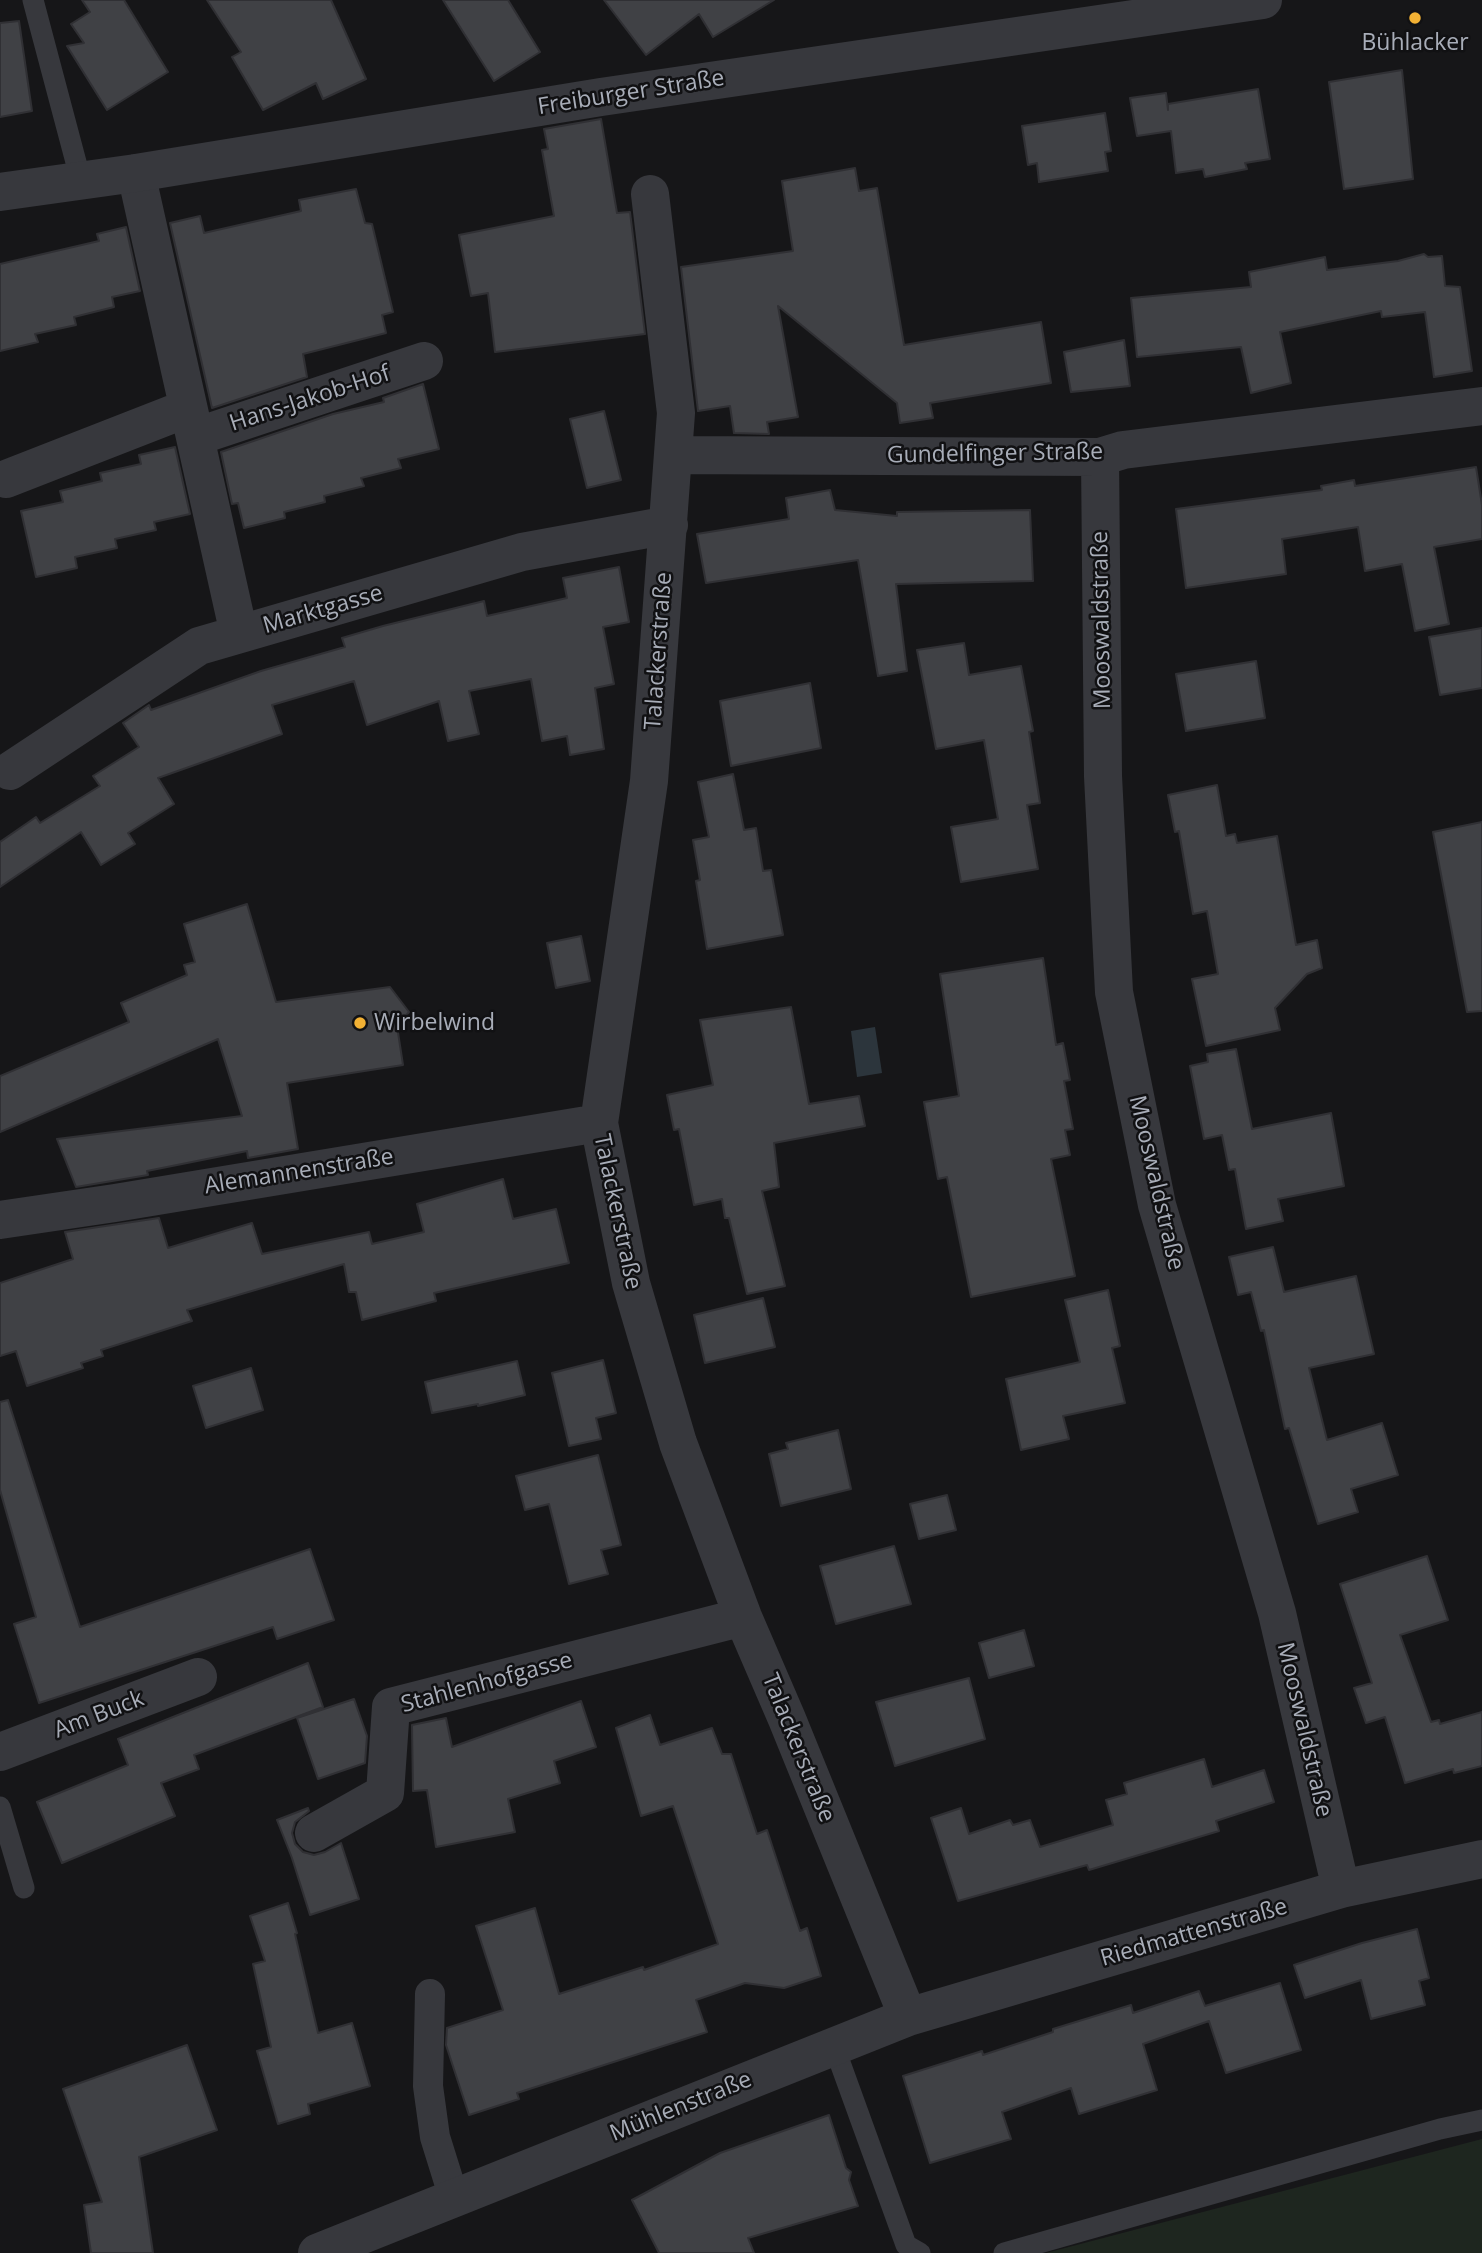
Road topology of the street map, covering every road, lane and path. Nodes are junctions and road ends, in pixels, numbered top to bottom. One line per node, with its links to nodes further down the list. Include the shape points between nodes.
1 (33, 0): 4 (lane)
2 (1263, 0): 3 (street, Freiburger Straße, via 601,97)
3 (136, 173): 4 (street, Freiburger Straße); 9 (street)
4 (81, 181): 5 (street, Freiburger Straße)
5 (0, 192)
6 (650, 194): 10 (street, Talackerstraße, via 676,412)
7 (424, 361): 9 (street, Hans-Jakob-Hof)
8 (1482, 406): 11 (street, Gundelfinger Straße, via 1124,450)
9 (191, 423): 12 (street, Hans-Jakob-Hof); 14 (street)
10 (673, 455): 11 (street, Gundelfinger Straße); 13 (street, Talackerstraße)
11 (1100, 457): 25 (street, Mooswaldstraße, via 1103,776 1114,992 1157,1205 1277,1613)
12 (6, 479)
13 (669, 524): 14 (street, Marktgasse, via 522,552); 16 (street, Talackerstraße, via 649,781)
14 (239, 634): 15 (street, Marktgasse, via 199,646)
15 (10, 771)
16 (599, 1123): 17 (street, Alemannenstraße); 18 (street, Talackerstraße, via 631,1283 678,1443)
17 (0, 1220)
18 (743, 1617): 22 (street, Stahlenhofgasse, via 391,1707 386,1793); 27 (street, Talackerstraße)
19 (198, 1677): 20 (street, Am Buck)
20 (0, 1752)
21 (0, 1807): 24 (lane)
22 (314, 1833)
23 (1482, 1859): 25 (street, Riedmattenstraße)
24 (23, 1888)
25 (1341, 1889): 27 (street, Riedmattenstraße)
26 (430, 1994): 30 (street, via 428,2086 435,2137)
27 (908, 2017): 28 (street, Mühlenstraße)
28 (834, 2046): 30 (street, Mühlenstraße); 32 (lane, via 906,2245)
29 (1482, 2120): 33 (lane)
30 (454, 2198): 31 (street, Mühlenstraße)
31 (317, 2253)
32 (920, 2253)
33 (1004, 2253)

